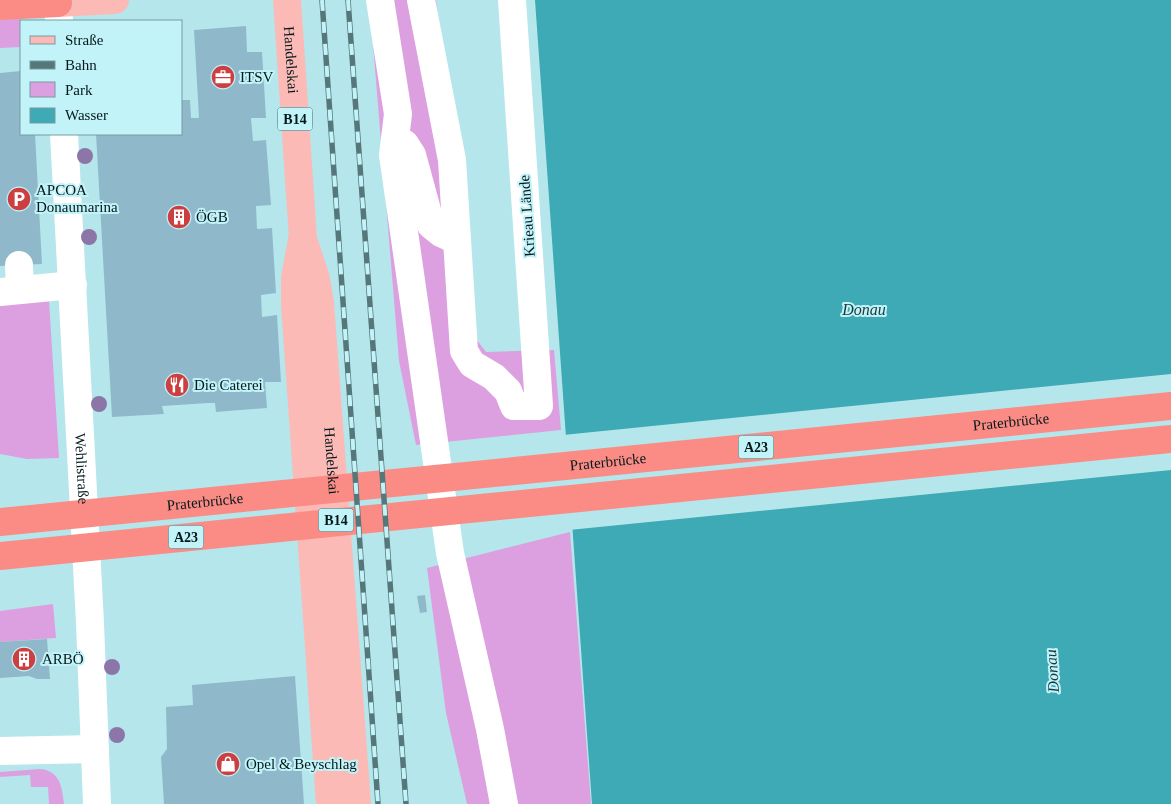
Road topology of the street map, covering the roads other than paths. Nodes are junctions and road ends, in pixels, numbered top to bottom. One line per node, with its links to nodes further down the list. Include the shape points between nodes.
1 (115, 0): 7 (main road)
2 (288, 0): 10 (main road, Handelskai / B14)
3 (380, 0): 9 (street, via 398,114)
4 (421, 0): 11 (street, via 452,160)
5 (512, 0): 11 (street, Krieau Lände, via 539,406 514,406 508,391 494,377 472,364 464,351)
6 (0, 6): 7 (highway)
7 (58, 8)
8 (64, 135): 13 (street, Wehlistraße)
9 (396, 142): 11 (street, via 404,144 412,155 431,225); 22 (street, via 393,155 450,553)
10 (303, 239): 26 (main road, Handelskai / B14, via 295,278 295,305); 27 (main road, Handelskai / B14, via 320,303)
11 (456, 240)
12 (13, 282): 13 (street)
13 (73, 286): 23 (street, Wehlistraße)
14 (1171, 406): 17 (highway, Praterbrücke / A23)
15 (1171, 439): 19 (highway, A23)
16 (0, 506): 17 (highway)
17 (45, 518): 18 (highway, A23)
18 (0, 522)
19 (48, 551): 20 (highway, A23); 21 (highway)
20 (0, 556)
21 (0, 568)
22 (490, 729): 28 (street); 29 (street)
23 (95, 748): 24 (street); 25 (street, Wehlistraße)
24 (0, 750)
25 (97, 804)
26 (330, 804)
27 (357, 804)
28 (504, 804)
29 (521, 804)

